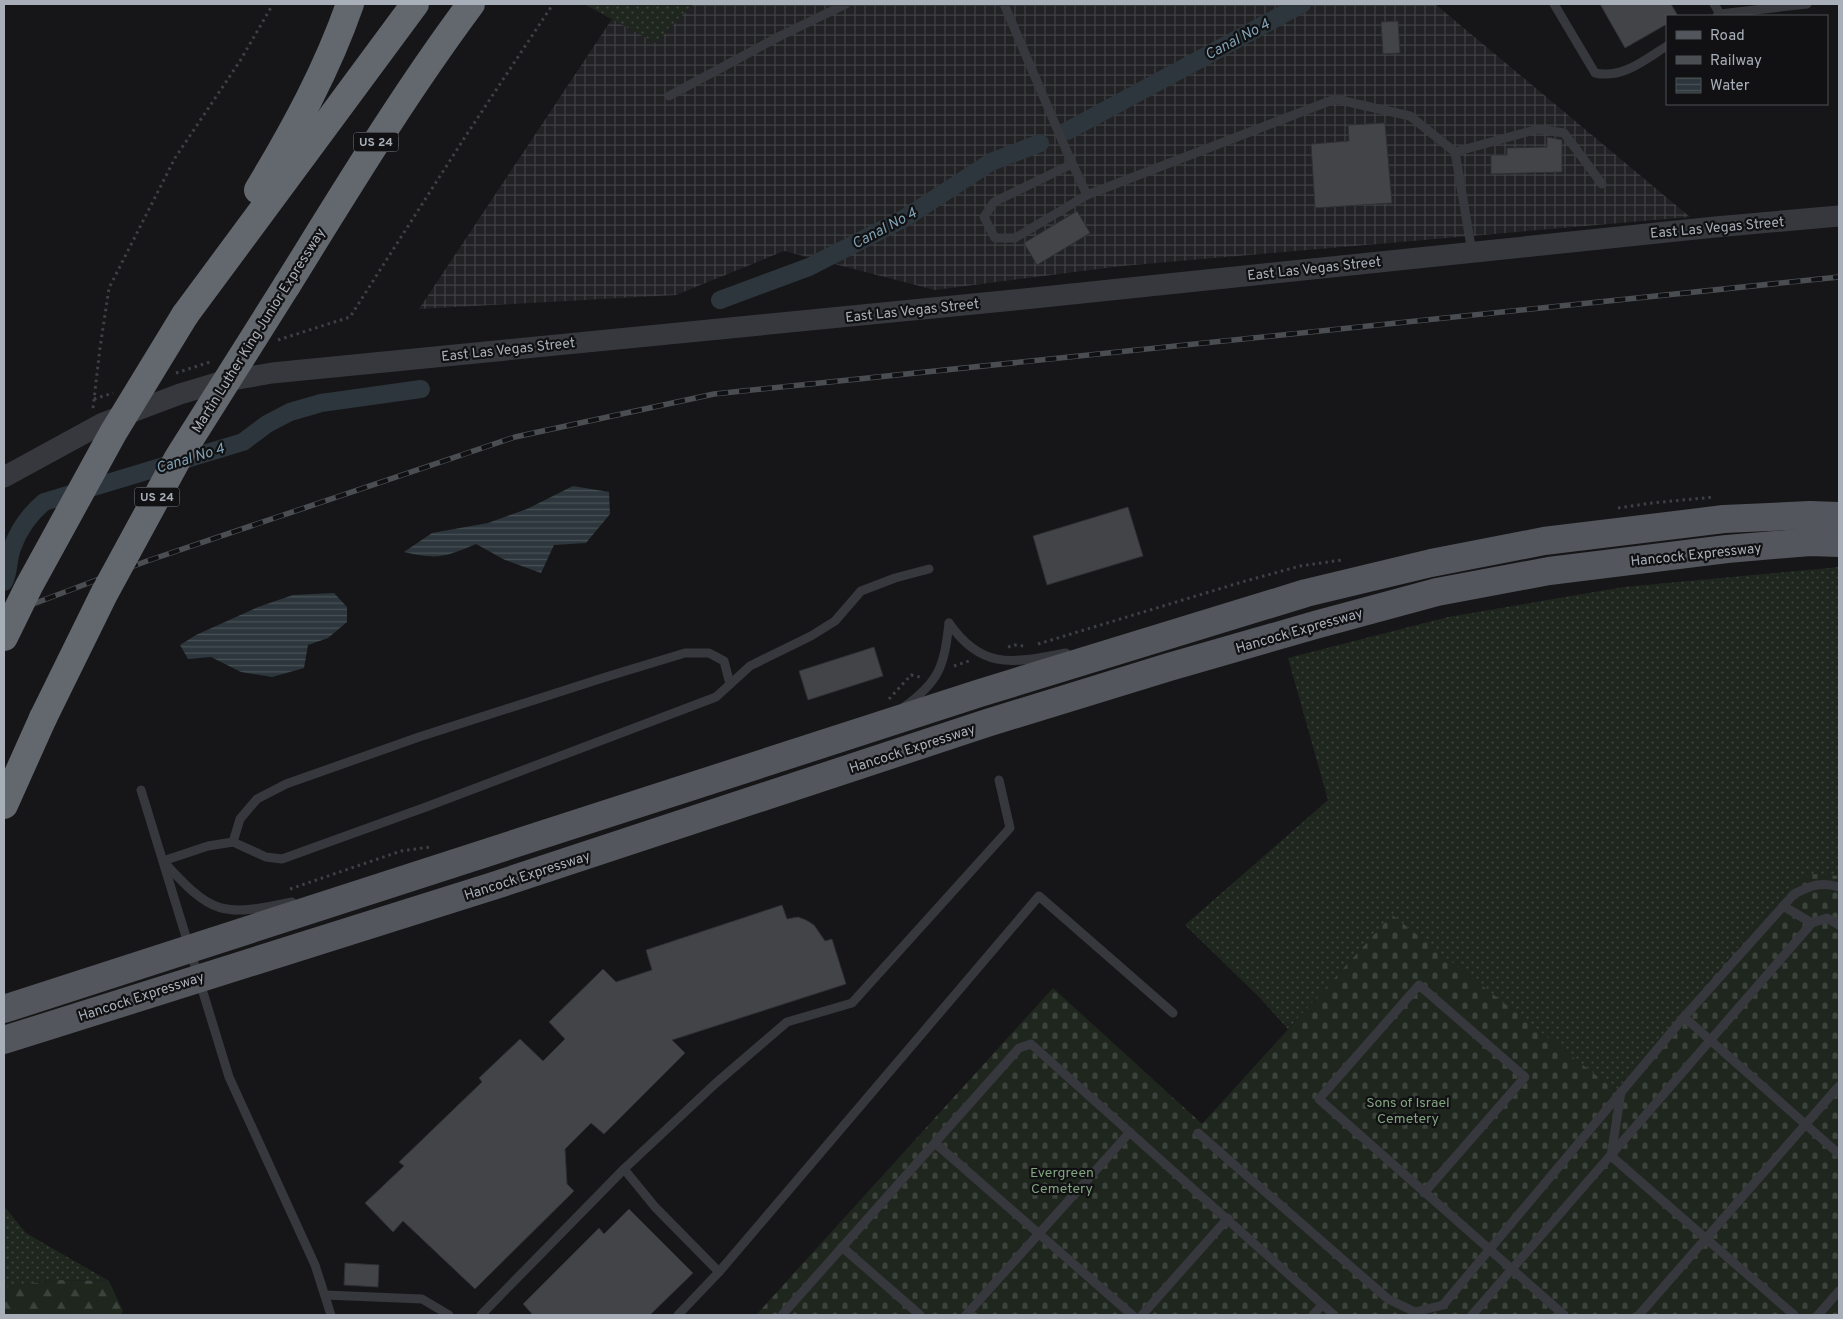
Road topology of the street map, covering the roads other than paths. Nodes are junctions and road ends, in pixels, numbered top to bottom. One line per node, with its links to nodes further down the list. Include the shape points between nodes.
1 (350, 4): 18 (highway, via 311,98)
2 (415, 4): 18 (highway)
3 (471, 4): 31 (highway, Martin Luther King Junior Expressway / US 24, bridge, via 378,139 178,458 104,594)
4 (846, 4): 11 (lane)
5 (1004, 4): 13 (lane)
6 (1554, 4): 10 (lane, via 1595,73 1621,73)
7 (1714, 4): 9 (lane)
8 (1807, 4): 9 (lane)
9 (1718, 15)
10 (1666, 47)
11 (669, 96)
12 (1455, 152): 14 (lane, via 1538,129 1564,133); 15 (lane, via 1410,116 1335,99); 17 (lane)
13 (1072, 164): 15 (lane); 15 (lane, via 994,202 984,217 994,238 1015,238)
14 (1602, 184)
15 (1087, 195)
16 (1839, 216): 17 (street, East Las Vegas Street)
17 (1472, 252): 19 (street, East Las Vegas Street, via 272,373 220,382 103,423)
18 (185, 315): 24 (highway, bridge, via 113,433)
19 (4, 477)
20 (1839, 516): 23 (main road, via 1724,519 1544,541 1431,563 1306,593)
21 (1839, 543): 42 (main road, Hancock Expressway, via 1810,542 1727,549 1559,570 1437,592 996,720 493,886)
22 (929, 569): 27 (lane, via 862,590 834,621 750,666)
23 (1164, 636): 25 (lane); 28 (main road)
24 (4, 637)
25 (1090, 649)
26 (1071, 653): 28 (lane, via 1024,661 998,660 974,650 949,623 943,660 934,682 900,710)
27 (730, 684): 32 (lane, via 716,697 282,859 266,857); 32 (lane, via 724,661 709,653 684,653 600,679 286,784 257,799 240,819)
28 (861, 731): 34 (main road)
29 (999, 780): 56 (lane, via 1010,828 852,1003 788,1022 716,1083)
30 (141, 790): 33 (lane)
31 (4, 805)
32 (233, 842): 33 (lane, via 208,846)
33 (163, 861): 37 (lane, via 195,895 229,911 267,908); 41 (lane)
34 (405, 878): 36 (lane); 41 (main road)
35 (1839, 887): 38 (lane, via 1812,884 1794,894)
36 (322, 896)
37 (304, 900)
38 (1783, 906): 39 (lane); 45 (lane)
39 (1812, 923): 40 (lane, via 1827,918); 47 (lane)
40 (1839, 924)
41 (191, 949): 42 (lane); 43 (main road)
42 (199, 978): 46 (main road, Hancock Expressway); 66 (lane, via 230,1077 316,1265)
43 (4, 1009)
44 (1173, 1014): 64 (lane, via 1039,896)
45 (1684, 1017): 47 (lane); 49 (lane)
46 (4, 1040)
47 (1711, 1040): 50 (lane); 55 (lane)
48 (1839, 1086): 50 (lane)
49 (1621, 1092): 55 (lane); 62 (lane)
50 (1806, 1124): 54 (lane); 60 (lane)
51 (1130, 1132): 53 (lane, via 1031,1044 1019,1048); 58 (lane); 59 (lane)
52 (1198, 1133): 62 (lane, via 1388,1299 1415,1312 1444,1305)
53 (935, 1143): 59 (lane); 61 (lane)
54 (1839, 1154)
55 (1611, 1156): 60 (lane); 63 (lane)
56 (624, 1169): 64 (lane, via 655,1207); 70 (lane)
57 (1424, 1193): 57 (lane, via 1318,1099 1419,986 1526,1077); 62 (lane)
58 (1228, 1218): 67 (lane); 76 (lane)
59 (1039, 1233): 74 (lane); 75 (lane)
60 (1706, 1238): 81 (lane); 82 (lane)
61 (842, 1247): 72 (lane); 73 (lane)
62 (1488, 1250): 63 (lane)
63 (1512, 1269): 79 (lane); 80 (lane)
64 (719, 1272): 71 (lane)
65 (1839, 1291): 83 (lane)
66 (325, 1295): 68 (lane); 69 (lane, via 422,1299)
67 (1322, 1305): 77 (lane); 78 (lane)
68 (331, 1315)
69 (449, 1315)
70 (481, 1315)
71 (678, 1315)
72 (782, 1315)
73 (920, 1315)
74 (966, 1315)
75 (1132, 1315)
76 (1142, 1315)
77 (1313, 1315)
78 (1334, 1315)
79 (1472, 1315)
80 (1564, 1315)
81 (1639, 1315)
82 (1794, 1315)
83 (1818, 1315)

